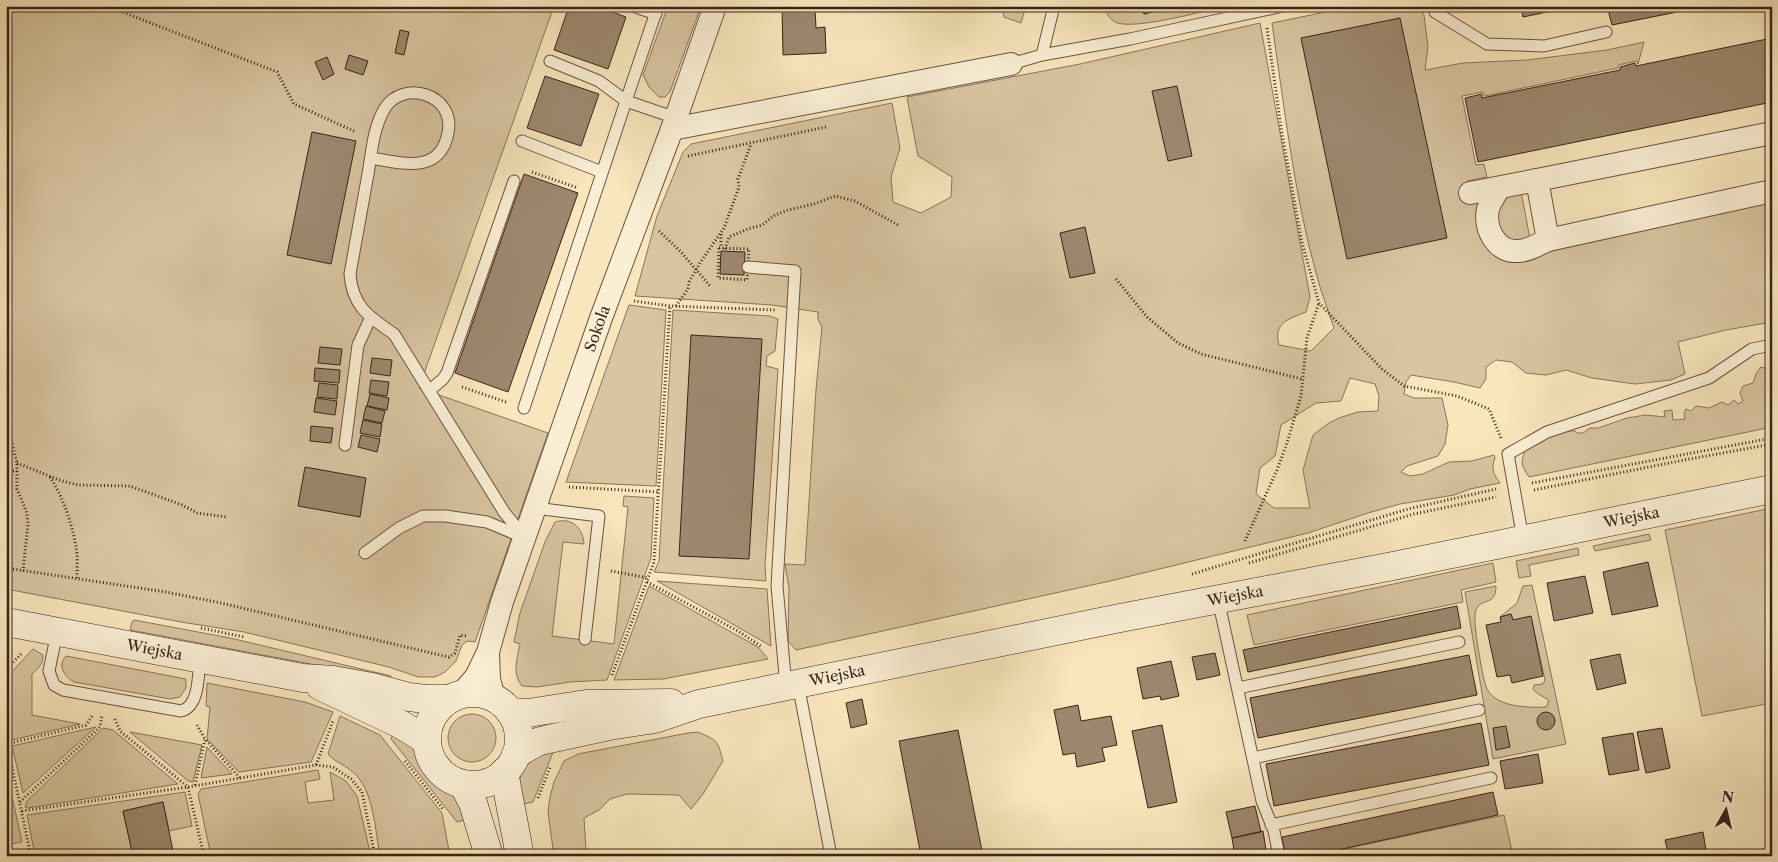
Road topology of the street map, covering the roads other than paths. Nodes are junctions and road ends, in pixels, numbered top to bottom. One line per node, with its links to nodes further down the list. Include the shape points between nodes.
1 (633, 6): 6 (lane)
2 (715, 6): 12 (street, Sokola)
3 (1054, 6): 8 (lane)
4 (1283, 6): 8 (lane)
5 (1434, 6): 7 (lane, via 1435,12 1488,44 1544,46)
6 (657, 10): 11 (lane)
7 (1606, 32)
8 (1042, 55): 10 (lane)
9 (550, 61): 11 (lane, via 598,81)
10 (1011, 64): 12 (street)
11 (626, 101): 12 (lane); 16 (lane)
12 (674, 123): 30 (street, Sokola, via 601,318)
13 (1772, 133): 17 (street)
14 (522, 141): 16 (lane)
15 (371, 158): 15 (lane, via 374,137 386,107 393,100 415,92 430,96 445,108 450,122 448,135 441,151 428,162 408,164); 24 (lane, via 350,274 355,299)
16 (602, 172): 27 (lane)
17 (1537, 180): 19 (street); 22 (street)
18 (514, 181): 26 (lane, via 447,373)
19 (1499, 188): 21 (street); 22 (street, via 1490,203 1487,220 1497,243 1520,252)
20 (1772, 191): 22 (street)
21 (1470, 193)
22 (1548, 240)
23 (748, 267): 42 (lane, via 795,271 778,586)
24 (371, 317): 26 (lane, via 394,334); 28 (lane, via 358,345)
25 (1772, 345): 32 (lane, via 1752,349 1709,378 1547,432 1508,454)
26 (430, 390): 31 (lane, via 504,512)
27 (524, 408)
28 (345, 445)
29 (1772, 489): 32 (street, Wiejska)
30 (544, 510): 31 (street, Sokola); 36 (lane, via 599,516)
31 (525, 538): 33 (lane, via 487,522 423,516 399,528); 39 (street, Sokola)
32 (1523, 539): 34 (street, Wiejska)
33 (365, 553)
34 (1218, 599): 42 (street, Wiejska); 43 (lane)
35 (6, 622): 37 (street, Wiejska)
36 (585, 639)
37 (56, 640): 40 (street, Wiejska); 40 (lane, via 49,671 54,685 63,690 181,711 187,710 194,700)
38 (1459, 642): 43 (lane)
39 (488, 652): 44 (street, Sokola, via 476,677); 46 (street, Sokola, via 490,679)
40 (200, 658): 41 (street, Wiejska)
41 (303, 678): 44 (street, Wiejska, via 343,681 426,699); 48 (street, Wiejska, via 400,724)
42 (789, 678): 45 (street, Wiejska); 56 (lane)
43 (1238, 688): 49 (lane)
44 (455, 696): 46 (street, via 473,692 484,694); 48 (street, via 432,716)
45 (699, 704): 46 (street, Wiejska, via 586,704 528,712); 50 (street, Wiejska, via 655,719 538,742)
46 (502, 705): 50 (street, via 516,722 518,733 519,743)
47 (1479, 710): 49 (lane)
48 (426, 740): 52 (street, via 428,752 441,773)
49 (1252, 758): 53 (lane)
50 (510, 763): 52 (street, via 496,779); 55 (street)
51 (1491, 778): 53 (lane)
52 (463, 784): 54 (street, via 473,803)
53 (1271, 825): 57 (lane)
54 (489, 856)
55 (520, 856)
56 (831, 856)
57 (1279, 856)

